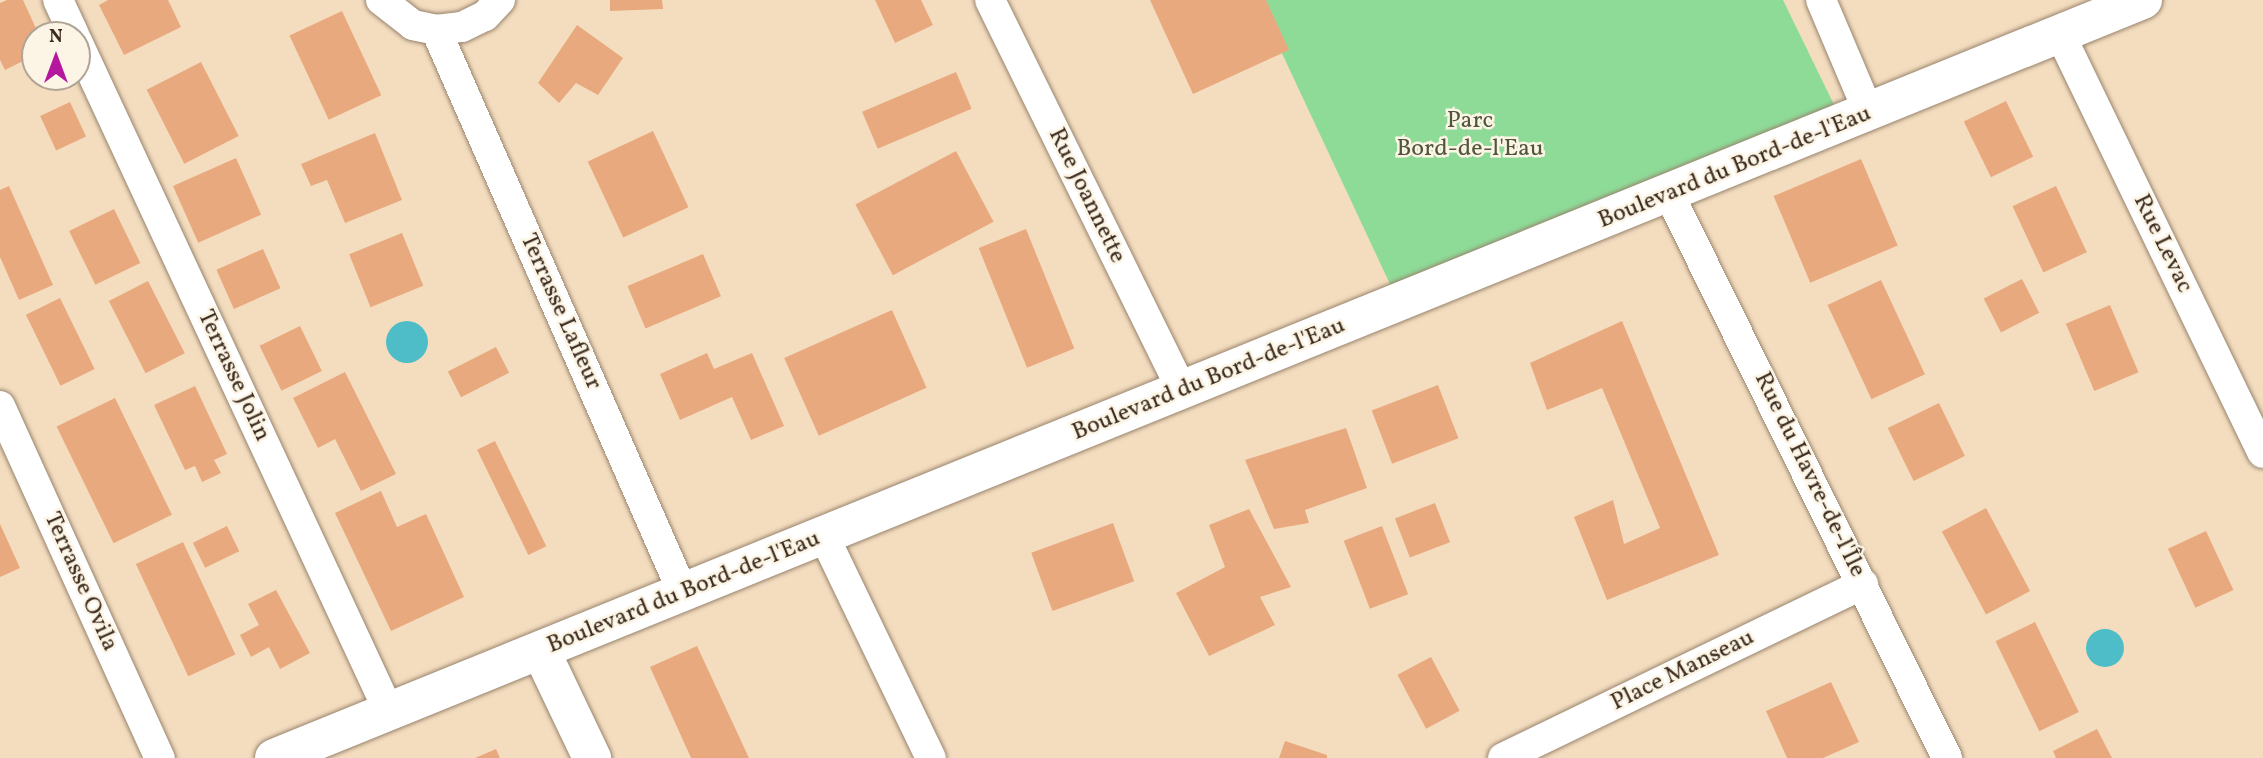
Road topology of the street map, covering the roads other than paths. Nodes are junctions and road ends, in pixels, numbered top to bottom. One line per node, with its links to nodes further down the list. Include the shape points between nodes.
1 (58, 0): 7 (street)
2 (382, 0): 8 (street, via 413,25)
3 (500, 0): 8 (street, via 485,16 462,27)
4 (990, 0): 13 (street, Rue Joannette)
5 (1821, 0): 11 (street)
6 (2143, 0): 9 (street, Boulevard du Bord-de-l'Eau)
7 (68, 21)
8 (436, 30): 18 (street, Terrasse Lafleur)
9 (2061, 36): 11 (street, Boulevard du Bord-de-l'Eau); 15 (street, Rue Levac)
10 (91, 71): 20 (street, Terrasse Jolin)
11 (1870, 113): 12 (street, Boulevard du Bord-de-l'Eau)
12 (1669, 194): 13 (street, Boulevard du Bord-de-l'Eau); 17 (street, Rue du Havre-de-l'Île)
13 (1182, 391): 16 (street, Boulevard du Bord-de-l'Eau)
14 (0, 406): 21 (street, Terrasse Ovila)
15 (2263, 453)
16 (824, 536): 18 (street, Boulevard du Bord-de-l'Eau); 24 (street)
17 (1863, 584): 25 (street, Place Manseau); 26 (street, Rue du Havre-de-l'Île)
18 (683, 593): 19 (street, Boulevard du Bord-de-l'Eau)
19 (541, 651): 20 (street, Boulevard du Bord-de-l'Eau); 23 (street)
20 (389, 712): 22 (street, Boulevard du Bord-de-l'Eau)
21 (160, 758)
22 (274, 758)
23 (592, 758)
24 (931, 758)
25 (1503, 758)
26 (1947, 758)

